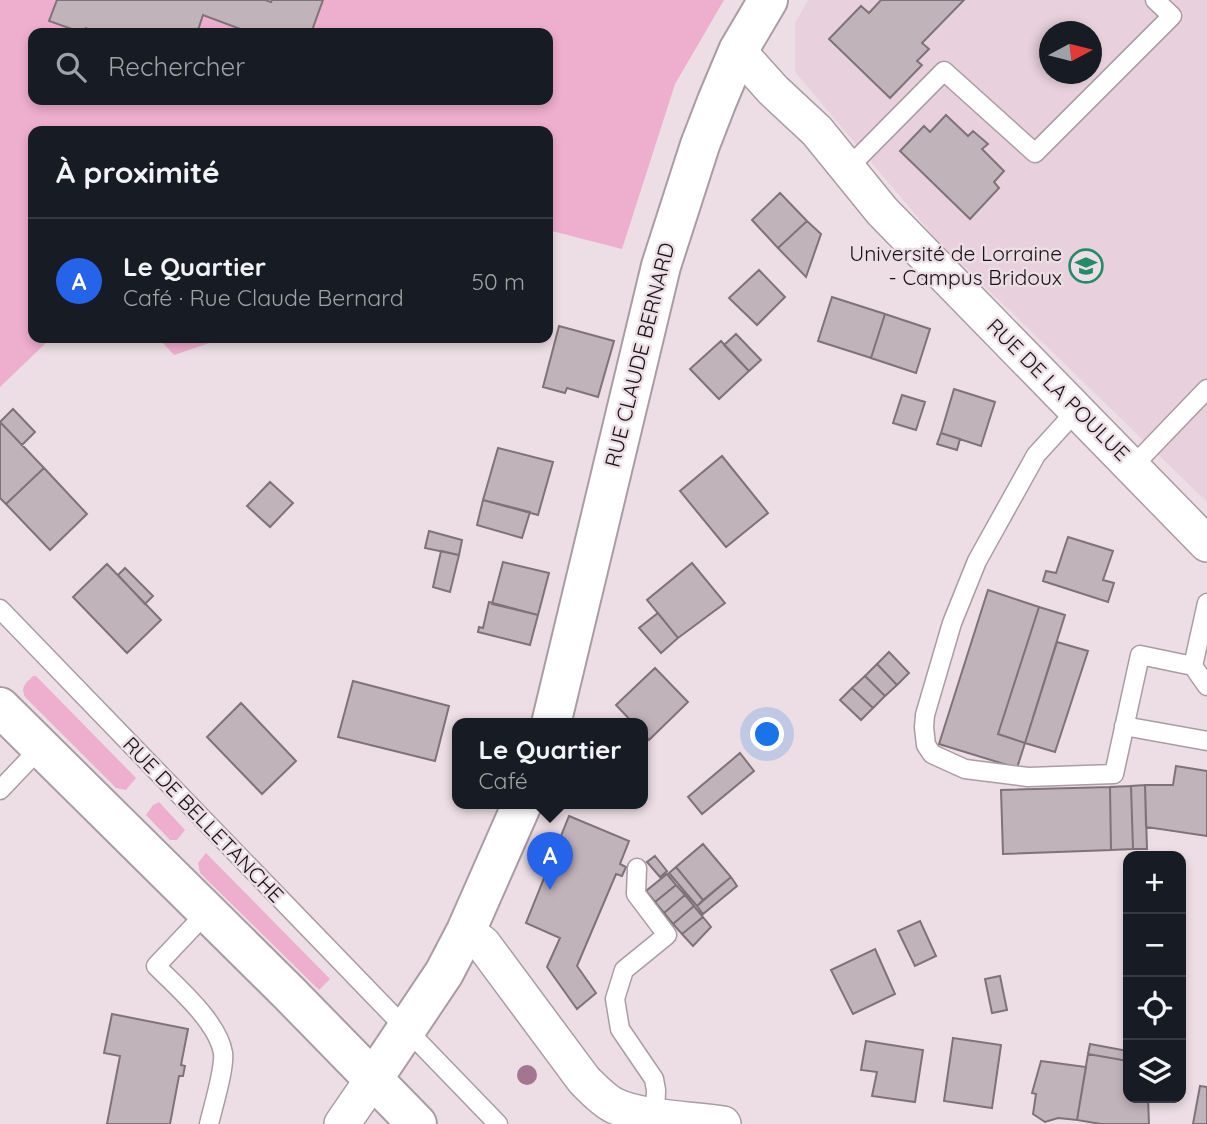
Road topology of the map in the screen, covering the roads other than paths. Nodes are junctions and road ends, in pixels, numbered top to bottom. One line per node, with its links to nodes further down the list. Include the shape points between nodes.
1 (768, 0): 3 (street, RUE CLAUDE BERNARD)
2 (1155, 0): 4 (lane, via 1172,16 1035,153 944,71)
3 (738, 51): 4 (street, RUE DE LA POULUE, via 817,131); 14 (street, RUE CLAUDE BERNARD, via 699,145 661,267)
4 (847, 169): 6 (street, RUE DE LA POULUE, via 882,211)
5 (1207, 389): 7 (lane)
6 (1077, 410): 7 (street, RUE DE LA POULUE); 15 (lane, via 1036,455 976,561 925,715 926,745 932,754 965,769 1028,777 1114,774)
7 (1133, 466): 8 (street, RUE DE LA POULUE)
8 (1207, 544)
9 (1207, 603): 11 (lane)
10 (0, 609): 23 (lane, RUE DE BELLETANCHE)
11 (1193, 666): 12 (lane); 15 (lane, via 1140,655)
12 (1207, 686)
13 (0, 707): 17 (street)
14 (552, 718)
15 (1124, 726): 16 (lane)
16 (1207, 741)
17 (41, 747): 18 (lane); 21 (street)
18 (0, 790)
19 (520, 809): 22 (street)
20 (637, 868): 25 (lane, via 636,894 667,935 624,970 615,999 620,1029 654,1079)
21 (207, 912): 24 (street); 26 (lane, via 156,966 195,1006 219,1043 223,1055)
22 (466, 931): 23 (street); 25 (street, via 483,943 598,1095 632,1112)
23 (406, 1030): 24 (street); 29 (lane, RUE DE BELLETANCHE)
24 (373, 1079): 27 (street); 28 (street)
25 (665, 1119): 30 (street)
26 (209, 1124)
27 (342, 1124)
28 (417, 1124)
29 (498, 1124)
30 (723, 1124)

